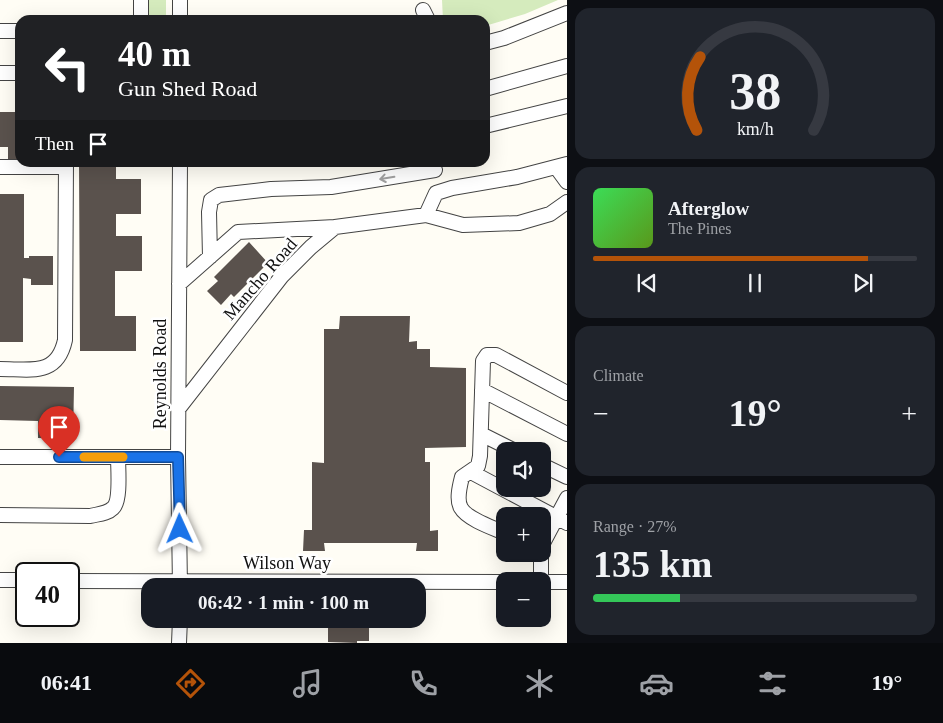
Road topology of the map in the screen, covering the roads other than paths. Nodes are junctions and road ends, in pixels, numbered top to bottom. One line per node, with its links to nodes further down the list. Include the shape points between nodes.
1 (141, 0): 4 (street)
2 (180, 0): 5 (street)
3 (567, 13): 8 (street)
4 (141, 15)
5 (180, 15)
6 (0, 31): 7 (street)
7 (15, 31)
8 (490, 42)
9 (567, 66): 12 (street)
10 (0, 73): 11 (street)
11 (15, 73)
12 (490, 88)
13 (567, 106): 14 (street)
14 (490, 125)
15 (562, 165): 22 (street); 23 (street)
16 (0, 167): 17 (street)
17 (15, 167)
18 (66, 167): 29 (street, via 65,340 62,353 56,362 46,367)
19 (180, 167): 28 (street, Reynolds Road)
20 (430, 167): 27 (street, one-way to 27, via 331,187 219,195 211,200 209,212)
21 (435, 167): 23 (street)
22 (567, 182)
23 (436, 193): 25 (street)
24 (567, 202): 25 (street, via 550,214 519,223 463,225)
25 (426, 215): 26 (street)
26 (335, 227): 27 (street, via 238,232); 32 (street, Mancho Road, via 282,276)
27 (210, 257): 28 (street)
28 (180, 284): 32 (street, Reynolds Road)
29 (0, 369)
30 (482, 390): 31 (street, via 483,361 487,355 496,355); 33 (street); 34 (street)
31 (567, 393)
32 (179, 408): 38 (street, Reynolds Road)
33 (481, 434): 35 (street); 40 (street, via 478,466)
34 (567, 434)
35 (497, 442)
36 (0, 456): 37 (street)
37 (118, 457): 38 (street); 43 (street, via 117,502 103,514)
38 (178, 457): 47 (street, Reynolds Road)
39 (551, 469): 41 (street)
40 (471, 472): 44 (street); 45 (street, via 462,477 460,507)
41 (567, 477)
42 (567, 498): 44 (street)
43 (0, 515)
44 (561, 521): 46 (street)
45 (496, 528)
46 (551, 534)
47 (180, 578)
48 (0, 580): 49 (street)
49 (15, 580)
50 (80, 581): 54 (street, Wilson Way)
51 (496, 582): 55 (street, Wilson Way)
52 (551, 582): 53 (street)
53 (567, 582)
54 (141, 583)
55 (426, 583)
56 (180, 628): 57 (street)
57 (179, 643)

